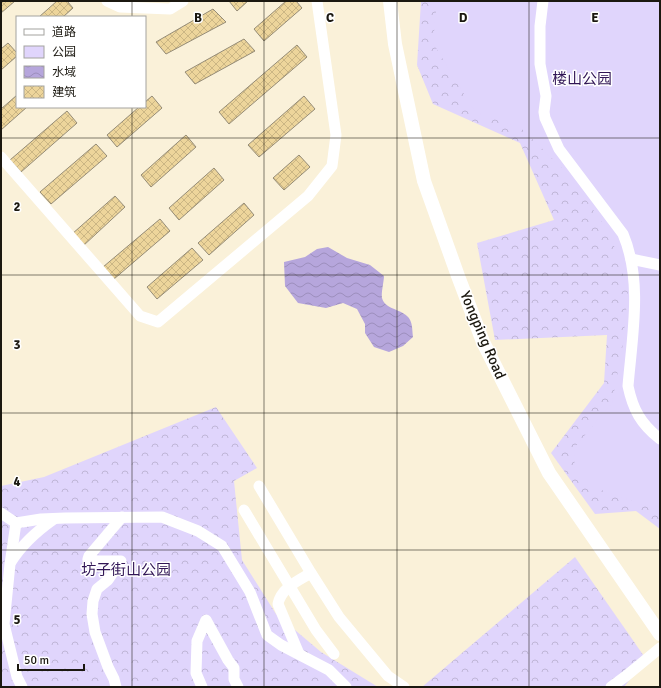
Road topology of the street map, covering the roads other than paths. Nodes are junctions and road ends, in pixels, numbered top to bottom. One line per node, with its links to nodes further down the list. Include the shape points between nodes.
1 (107, 1): 2 (street, via 120,7 170,8)
2 (183, 1)
3 (317, 1): 7 (street, via 336,135 332,166 308,196 158,322 140,316)
4 (390, 1): 21 (main road, Yongping Road, via 395,44 424,181 483,342 549,473)
5 (398, 1): 20 (main road, Yongping Road, via 403,43 432,179 490,338 564,482)
6 (543, 1): 8 (street, via 540,64 546,96 545,118 559,149 622,234)
7 (1, 157)
8 (631, 259): 9 (street); 10 (street, via 635,303 628,386 630,398 640,420)
9 (660, 265)
10 (660, 439)
11 (259, 486): 18 (street)
12 (244, 510): 19 (street)
13 (1, 513): 16 (street)
14 (122, 517): 15 (street); 23 (street, via 162,517 198,531 222,546 250,592 267,635); 26 (street, via 88,556 92,561 121,561 108,580 97,589 92,614 95,632)
15 (54, 518): 16 (street); 17 (street, via 17,552)
16 (16, 523): 17 (street)
17 (10, 564): 25 (street, via 4,624 17,677)
18 (311, 574): 19 (street); 30 (street, via 339,617 388,676)
19 (289, 586): 23 (street, via 281,595 278,604); 24 (street)
20 (660, 620)
21 (660, 634)
22 (660, 648): 31 (street)
23 (299, 654): 29 (street, via 329,670)
24 (334, 654)
25 (22, 687)
26 (116, 687)
27 (202, 687): 28 (street, via 196,673 197,641 206,620 234,668 234,679)
28 (238, 687)
29 (346, 687)
30 (404, 687)
31 (611, 687)

